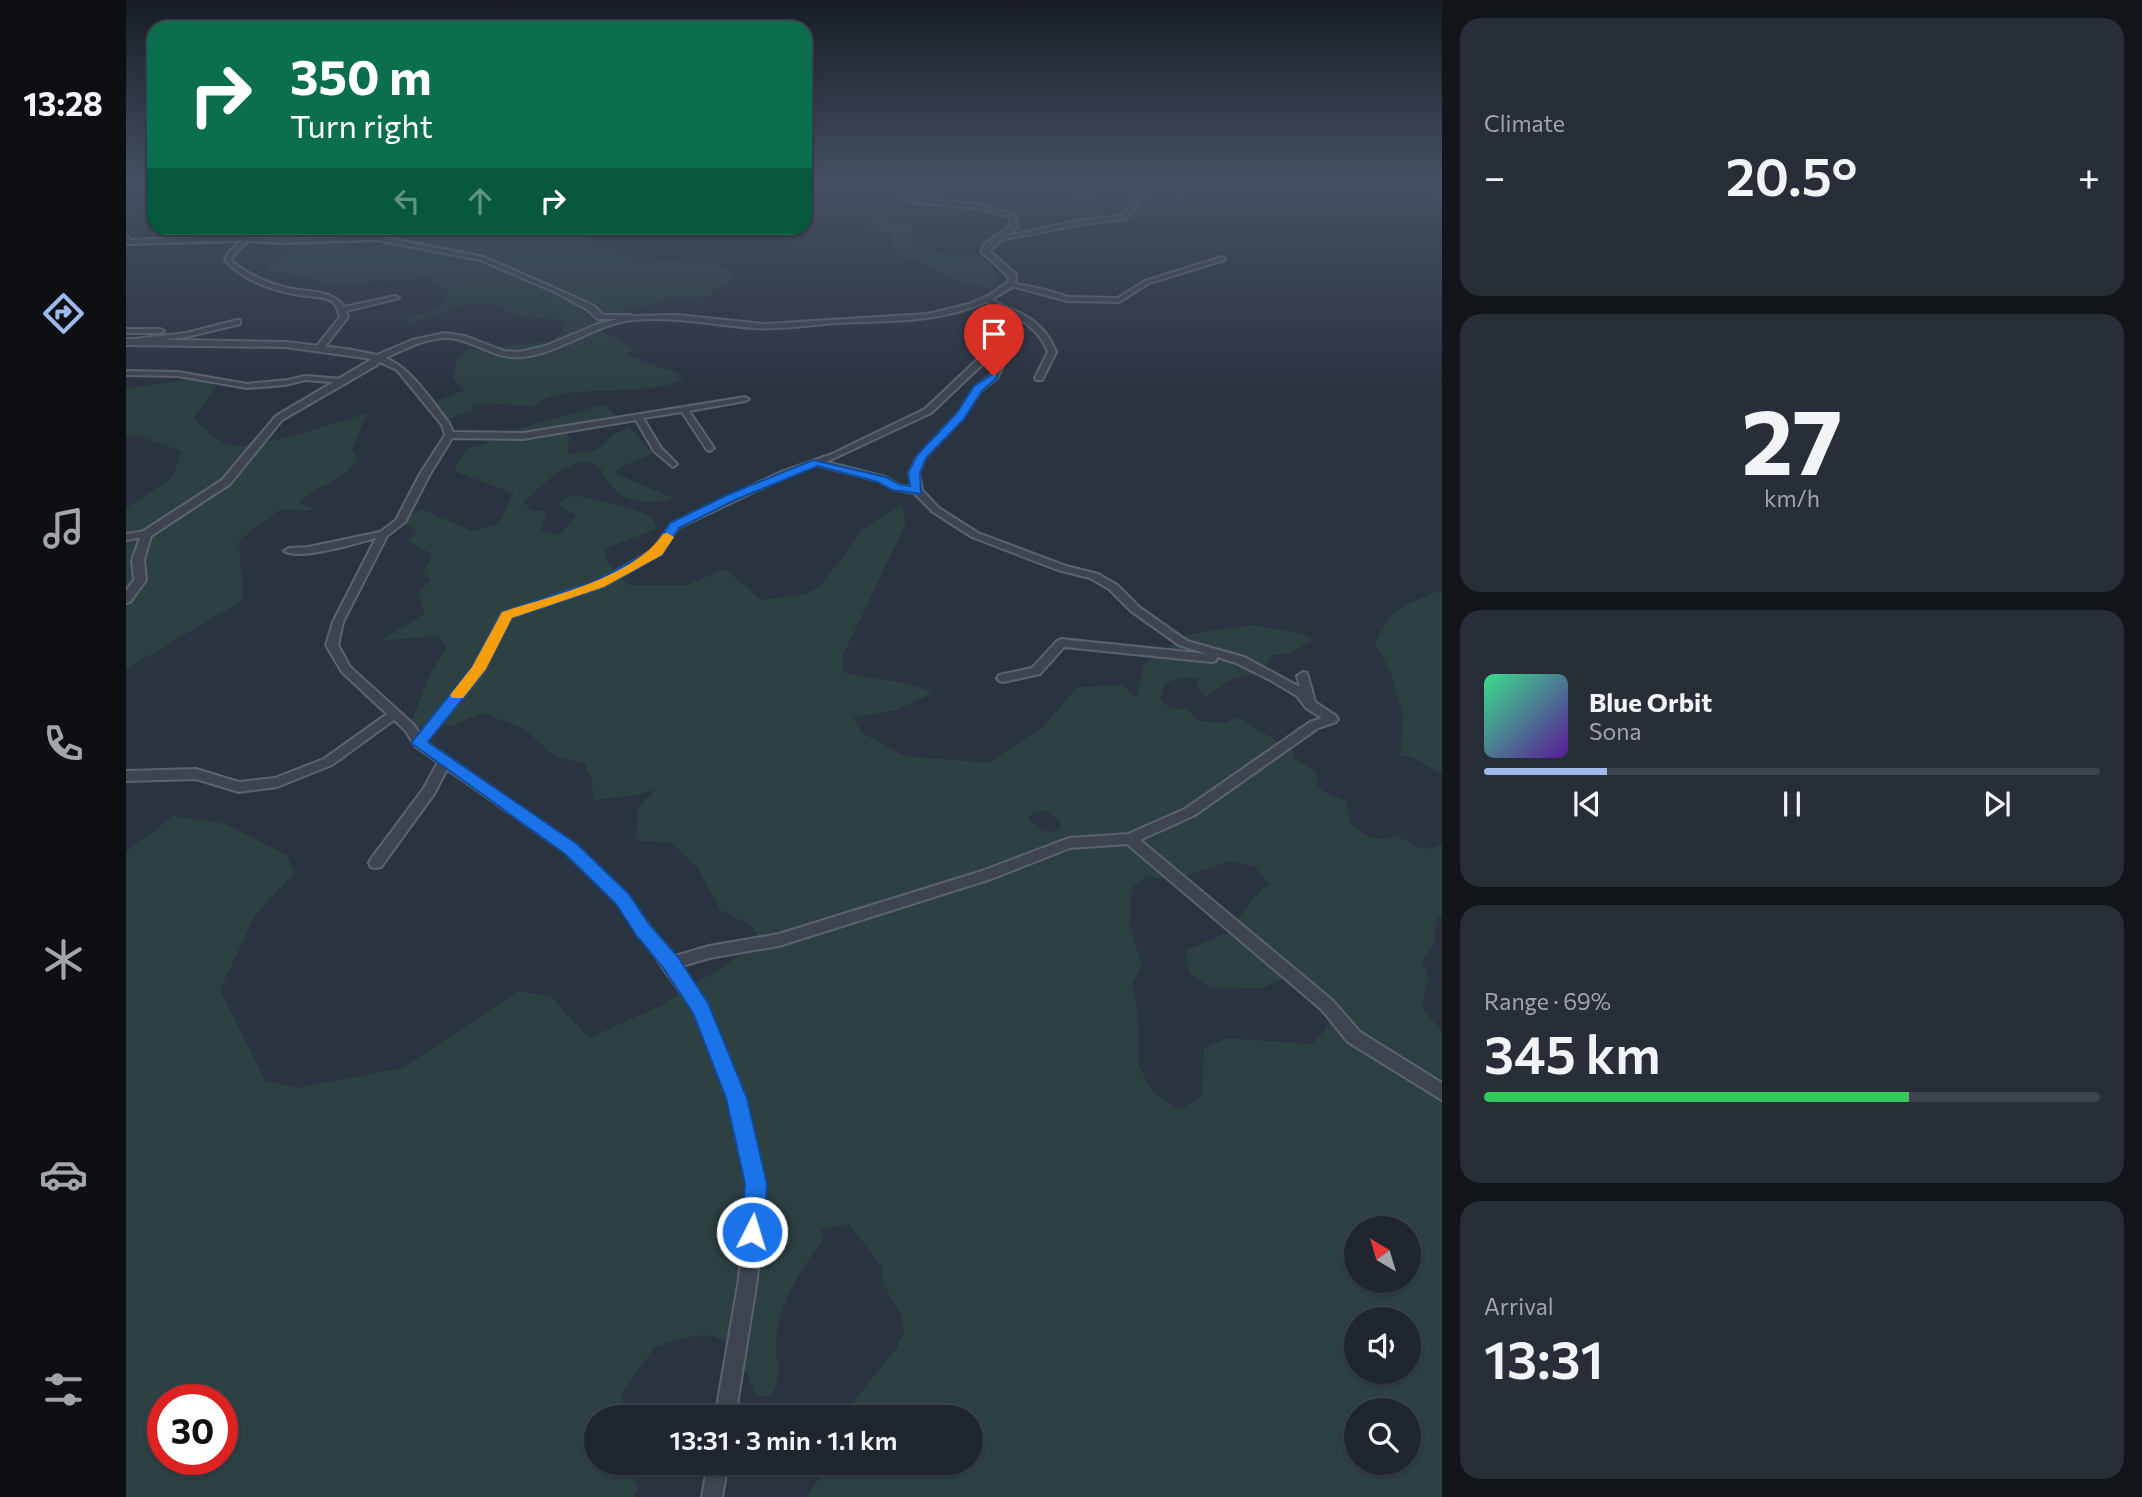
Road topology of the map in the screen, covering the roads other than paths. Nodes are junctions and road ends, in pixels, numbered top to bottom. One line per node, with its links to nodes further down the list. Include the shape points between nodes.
1 (233, 251): 8 (street, via 228,260 234,267 272,286 326,296)
2 (447, 251): 9 (street, via 482,258 557,291 601,317)
3 (985, 251): 5 (street, via 1013,276)
4 (1222, 259): 5 (street, via 1147,282 1119,300 1067,299)
5 (1010, 285): 7 (street)
6 (395, 298): 8 (street)
7 (991, 305): 9 (street, via 941,315 795,325 740,325 669,315); 17 (street, via 1023,316 1046,333 1052,352); 26 (street, via 983,359 928,411); 28 (street, via 1003,358 994,376 978,388 960,416 921,457 914,473)
8 (342, 310): 14 (street, via 344,317)
9 (631, 317): 15 (street, via 519,355 490,351 449,336)
10 (237, 322): 13 (street, via 186,335)
11 (126, 331): 12 (street)
12 (159, 331)
13 (126, 342): 14 (street)
14 (320, 347): 15 (street)
15 (378, 358): 18 (street); 24 (street, via 400,368)
16 (126, 373): 19 (street, via 178,373 247,386)
17 (1038, 378)
18 (343, 381): 19 (street); 29 (street, via 279,418 226,482)
19 (290, 382): 20 (street)
20 (258, 392)
21 (745, 399): 22 (street)
22 (684, 409): 23 (street); 25 (street)
23 (639, 418): 24 (street, via 523,436); 27 (street, via 657,449)
24 (449, 435): 30 (street, via 400,522)
25 (710, 449)
26 (818, 463): 28 (street); 39 (street, via 751,488 674,526 657,552 600,584 506,615 479,669)
27 (673, 464)
28 (917, 491): 34 (street, via 936,510 975,535 1094,576 1183,643)
29 (146, 534): 31 (street); 33 (street, via 138,560 140,580)
30 (383, 534): 32 (street); 38 (street, via 338,622 332,645 346,669)
31 (126, 537)
32 (289, 551)
33 (126, 599)
34 (1240, 660): 36 (street, via 1061,643 1036,671); 37 (street, via 1301,693)
35 (1303, 677): 37 (street)
36 (1003, 678)
37 (1310, 705): 42 (street, via 1332,719 1314,725 1190,812)
38 (395, 714): 39 (street); 41 (street, via 328,762 277,782 239,786 196,774)
39 (418, 743): 40 (street)
40 (445, 760): 43 (street, via 429,792); 44 (street, via 571,849 622,899)
41 (126, 776)
42 (1130, 839): 44 (street, via 1069,843 986,875 779,940); 45 (street, via 1327,1005 1354,1037)
43 (376, 863)
44 (671, 963): 46 (street, via 701,1009 736,1098 756,1184 748,1279)
45 (1442, 1092)
46 (727, 1405)
47 (716, 1475): 48 (street)
48 (712, 1497)

